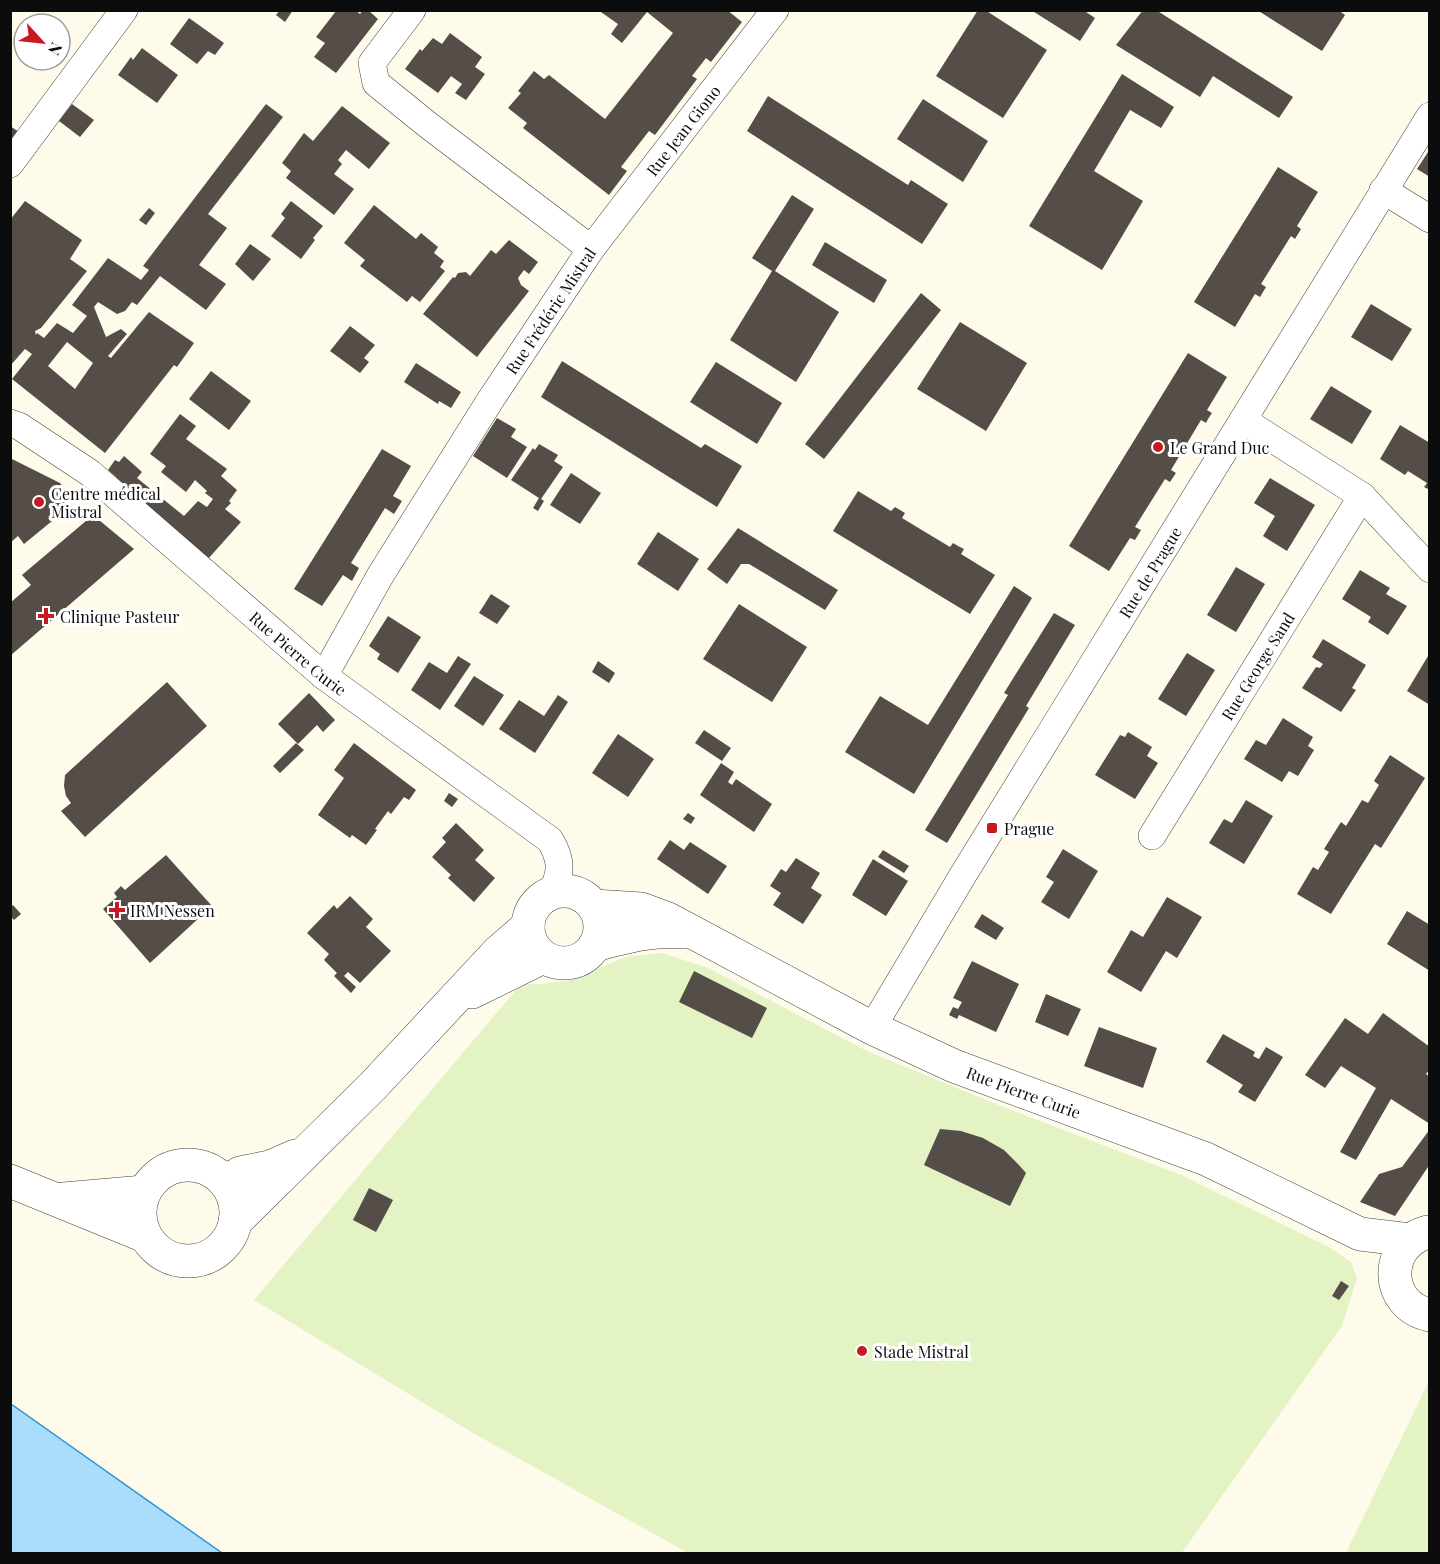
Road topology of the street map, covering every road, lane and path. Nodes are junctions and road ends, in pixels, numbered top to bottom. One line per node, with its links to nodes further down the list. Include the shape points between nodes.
1 (124, 10): 5 (street)
2 (412, 10): 8 (street, Rue Frédéric Mistral, via 372,63 376,83)
3 (775, 10): 8 (street, Rue Jean Giono)
4 (1430, 116): 6 (street, Rue de Prague)
5 (10, 164)
6 (1383, 190): 7 (street); 9 (street, Rue de Prague)
7 (1430, 219)
8 (591, 249): 13 (street, Rue Frédéric Mistral, via 410,528)
9 (1243, 420): 11 (street); 22 (street, Rue de Prague)
10 (10, 423): 13 (street, Rue Pierre Curie, via 90,473)
11 (1362, 496): 12 (street); 14 (street, Rue George Sand)
12 (1430, 569)
13 (324, 676): 15 (street, Rue Pierre Curie, via 550,840 560,866)
14 (1152, 836)
15 (551, 893): 16 (street, via 574,892); 17 (street, via 531,912)
16 (594, 906): 18 (street, Rue Pierre Curie, via 641,909); 19 (street, via 600,918)
17 (528, 926): 20 (street, via 529,938); 21 (street)
18 (695, 934): 19 (street, Rue Pierre Curie, via 664,930); 22 (street, Rue Pierre Curie)
19 (596, 945): 20 (street, via 578,960 566,963)
20 (543, 957): 21 (street)
21 (447, 1006): 23 (street, via 392,1068)
22 (872, 1028): 30 (street, Rue Pierre Curie, via 954,1066 1206,1159)
23 (305, 1152): 24 (street, via 270,1167); 28 (street)
24 (230, 1175): 26 (street, via 189,1165 173,1167 152,1180); 28 (street)
25 (10, 1181): 27 (street)
26 (144, 1192): 27 (street); 31 (street, via 140,1221)
27 (59, 1199): 31 (street)
28 (235, 1222): 31 (street, via 220,1249 201,1260 169,1258)
29 (1424, 1233): 30 (street, Rue Pierre Curie); 32 (street, via 1401,1249)
30 (1360, 1234): 32 (street, Rue Pierre Curie)
31 (145, 1236)
32 (1394, 1273): 33 (street, via 1403,1299 1413,1309)
33 (1430, 1315)

